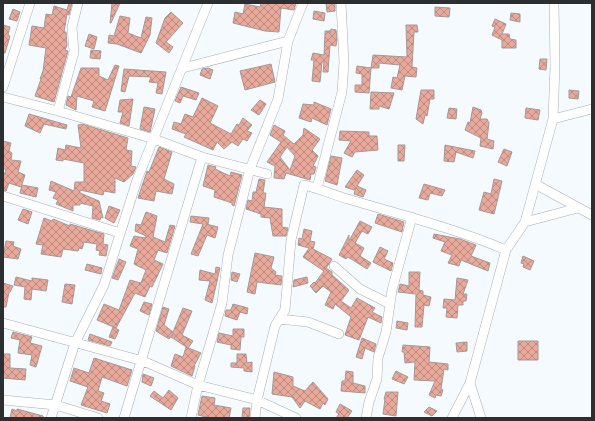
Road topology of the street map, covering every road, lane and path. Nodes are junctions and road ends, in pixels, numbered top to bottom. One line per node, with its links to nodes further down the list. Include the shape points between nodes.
1 (30, 3): 9 (street)
2 (78, 3): 12 (street, via 72,27 74,52)
3 (208, 3): 8 (street)
4 (303, 3): 7 (street)
5 (341, 3): 19 (street, via 344,62 342,92)
6 (554, 3): 13 (street)
7 (288, 41): 8 (street); 16 (street, via 278,99)
8 (183, 68): 14 (street)
9 (3, 87)
10 (3, 97): 12 (street)
11 (592, 109): 13 (street)
12 (58, 111): 14 (street)
13 (553, 119): 18 (street)
14 (154, 139): 15 (street); 25 (street, via 137,180)
15 (202, 157): 16 (street); 33 (street, via 144,348)
16 (250, 169): 17 (street); 35 (street, via 228,255 222,303)
17 (267, 174)
18 (535, 184): 21 (street); 24 (street)
19 (317, 188): 23 (street, via 346,199); 29 (street, via 304,185 291,240 285,310)
20 (3, 196): 25 (street)
21 (578, 208): 22 (street); 24 (street)
22 (592, 215)
23 (412, 217): 26 (street); 28 (street)
24 (525, 222): 26 (street)
25 (120, 233): 32 (street, via 104,285)
26 (506, 250): 34 (street)
27 (334, 266): 28 (street, via 360,289)
28 (390, 304): 45 (street, via 386,332 378,358 377,379)
29 (279, 318): 31 (street, via 308,322); 37 (street)
30 (3, 323): 32 (street)
31 (339, 334)
32 (75, 343): 33 (street); 38 (street)
33 (143, 362): 35 (street); 41 (street)
34 (470, 383): 46 (street); 47 (street)
35 (198, 385): 37 (street); 42 (street)
36 (3, 400): 38 (street)
37 (257, 400): 43 (street); 44 (street)
38 (56, 405): 39 (street); 40 (street)
39 (51, 418)
40 (98, 418)
41 (124, 418)
42 (191, 418)
43 (255, 418)
44 (296, 418)
45 (366, 418)
46 (452, 418)
47 (481, 418)

